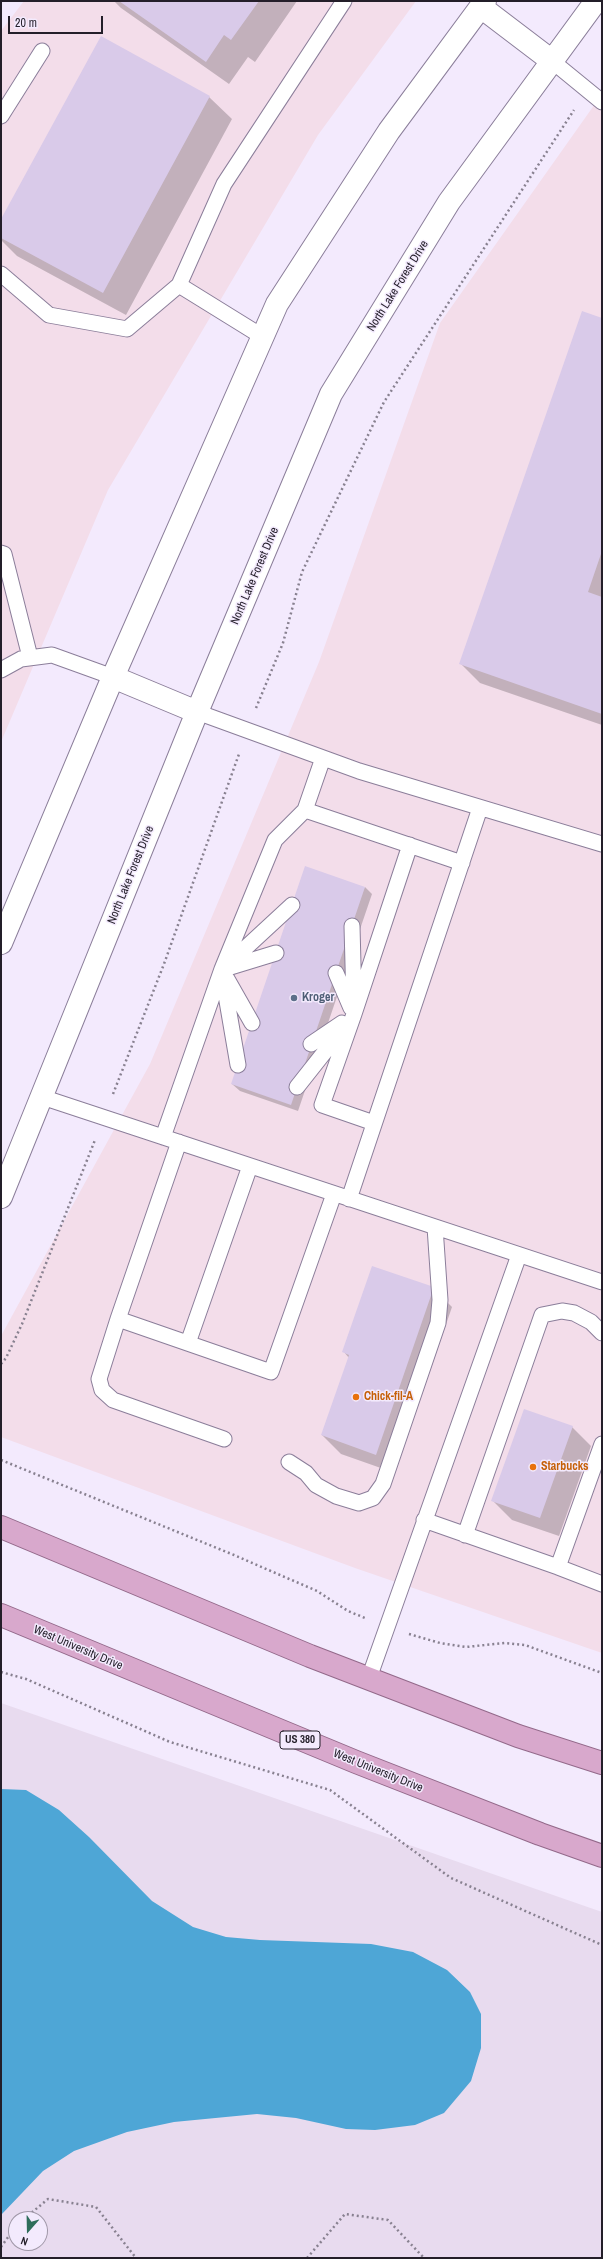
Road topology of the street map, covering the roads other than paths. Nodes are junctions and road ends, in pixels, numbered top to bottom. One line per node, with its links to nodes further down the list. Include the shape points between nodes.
1 (344, 1): 9 (lane, via 224,184)
2 (596, 1): 5 (main road, North Lake Forest Drive)
3 (478, 3): 5 (main road); 10 (main road, via 389,131 277,304)
4 (42, 51): 7 (lane)
5 (552, 61): 6 (lane); 15 (main road, North Lake Forest Drive, via 449,202 331,394)
6 (602, 102)
7 (1, 116)
8 (1, 274): 9 (lane, via 49,315 127,329)
9 (179, 285): 10 (lane)
10 (263, 337): 14 (main road)
11 (1, 553): 12 (lane, via 4,554)
12 (30, 658): 13 (lane, via 21,659); 14 (lane, via 52,655)
13 (1, 670)
14 (112, 677): 15 (main road); 24 (main road)
15 (197, 712): 16 (lane); 33 (main road, North Lake Forest Drive)
16 (323, 758): 17 (lane); 18 (lane)
17 (480, 808): 19 (lane); 21 (lane)
18 (305, 810): 20 (lane); 26 (lane, via 275,840)
19 (602, 844)
20 (410, 845): 21 (lane); 28 (lane)
21 (462, 863): 34 (lane)
22 (292, 905): 26 (lane)
23 (352, 926): 28 (lane)
24 (1, 943)
25 (276, 953): 26 (lane)
26 (222, 969): 29 (lane); 31 (lane); 35 (lane)
27 (336, 973): 28 (lane)
28 (354, 1014): 30 (lane); 32 (lane); 34 (lane, via 322,1105)
29 (252, 1023)
30 (311, 1044)
31 (238, 1065)
32 (297, 1086)
33 (42, 1097): 35 (lane); 39 (main road, North Lake Forest Drive)
34 (374, 1123): 40 (lane)
35 (163, 1137): 36 (lane)
36 (178, 1142): 37 (lane); 44 (lane)
37 (250, 1166): 38 (lane); 46 (lane)
38 (334, 1194): 40 (lane); 46 (lane, via 271,1372)
39 (1, 1197)
40 (349, 1199): 41 (lane)
41 (435, 1227): 42 (lane); 49 (lane, via 440,1300 438,1323 383,1484 373,1498 359,1503 336,1496 316,1485 306,1473)
42 (519, 1255): 43 (lane); 50 (lane)
43 (602, 1282)
44 (118, 1319): 46 (lane); 47 (lane, via 99,1379 102,1390 113,1400)
45 (602, 1333): 52 (lane, via 591,1322 574,1313 562,1311 542,1316)
46 (188, 1343)
47 (224, 1439)
48 (602, 1444): 53 (lane)
49 (289, 1462)
50 (424, 1520): 52 (lane); 56 (lane)
51 (1, 1527): 56 (highway)
52 (465, 1535): 53 (lane)
53 (558, 1567): 54 (lane)
54 (602, 1584)
55 (1, 1615): 58 (highway, West University Drive / US 380, via 356,1762)
56 (369, 1678): 57 (highway, via 518,1736)
57 (602, 1763)
58 (602, 1856)

